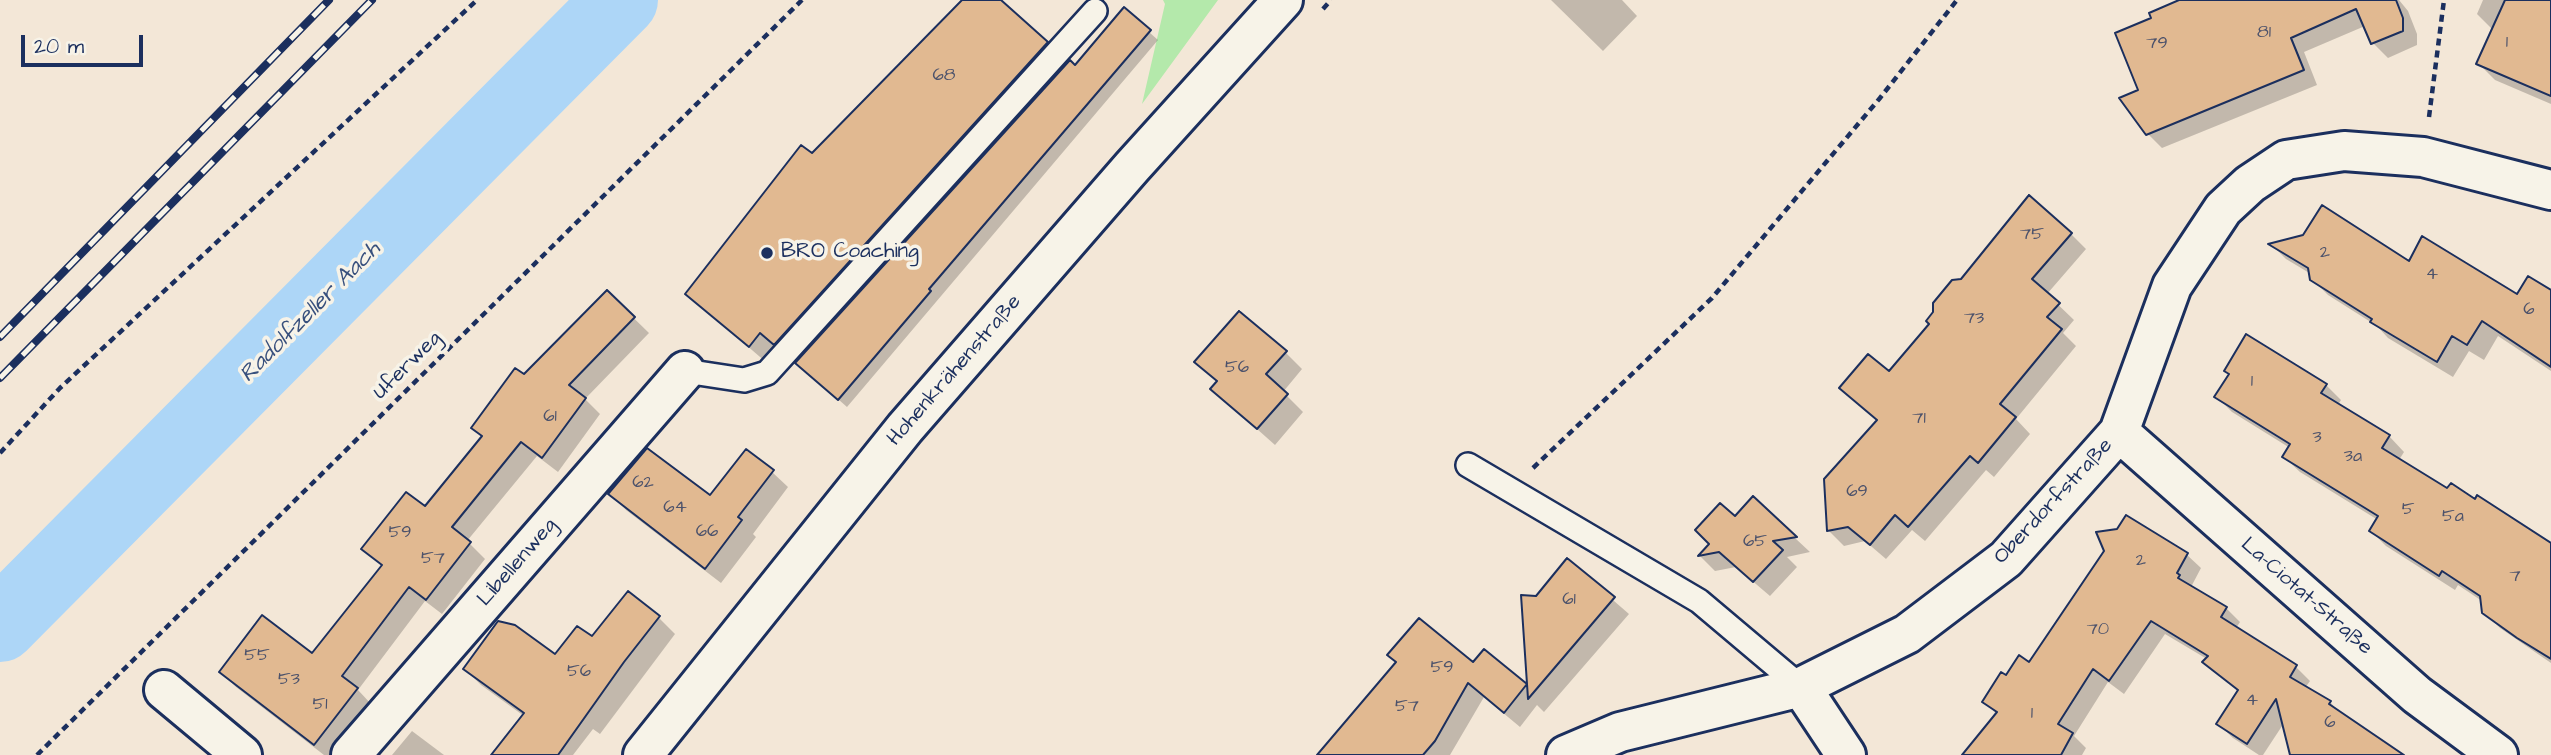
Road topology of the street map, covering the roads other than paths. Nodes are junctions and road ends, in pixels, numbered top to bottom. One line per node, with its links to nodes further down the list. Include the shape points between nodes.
1 (1283, 0): 11 (street, Hohenkrähenstraße, via 905,428)
2 (1095, 11): 4 (lane, via 766,373 744,380)
3 (2551, 190): 5 (street, Oberdorfstraße, via 2423,158 2344,151 2286,160 2224,209 2172,286)
4 (685, 371): 10 (street, Libellenweg)
5 (2119, 432): 7 (street, Oberdorfstraße, via 2006,559 1907,635); 14 (street, La-Ciotat-Straße, via 2417,695)
6 (1468, 465): 7 (lane, via 1699,601)
7 (1801, 687): 12 (street, Oberdorfstraße, via 1620,732); 13 (street)
8 (164, 690): 9 (street)
9 (242, 755)
10 (351, 755)
11 (643, 755)
12 (1566, 755)
13 (1846, 755)
14 (2498, 755)

